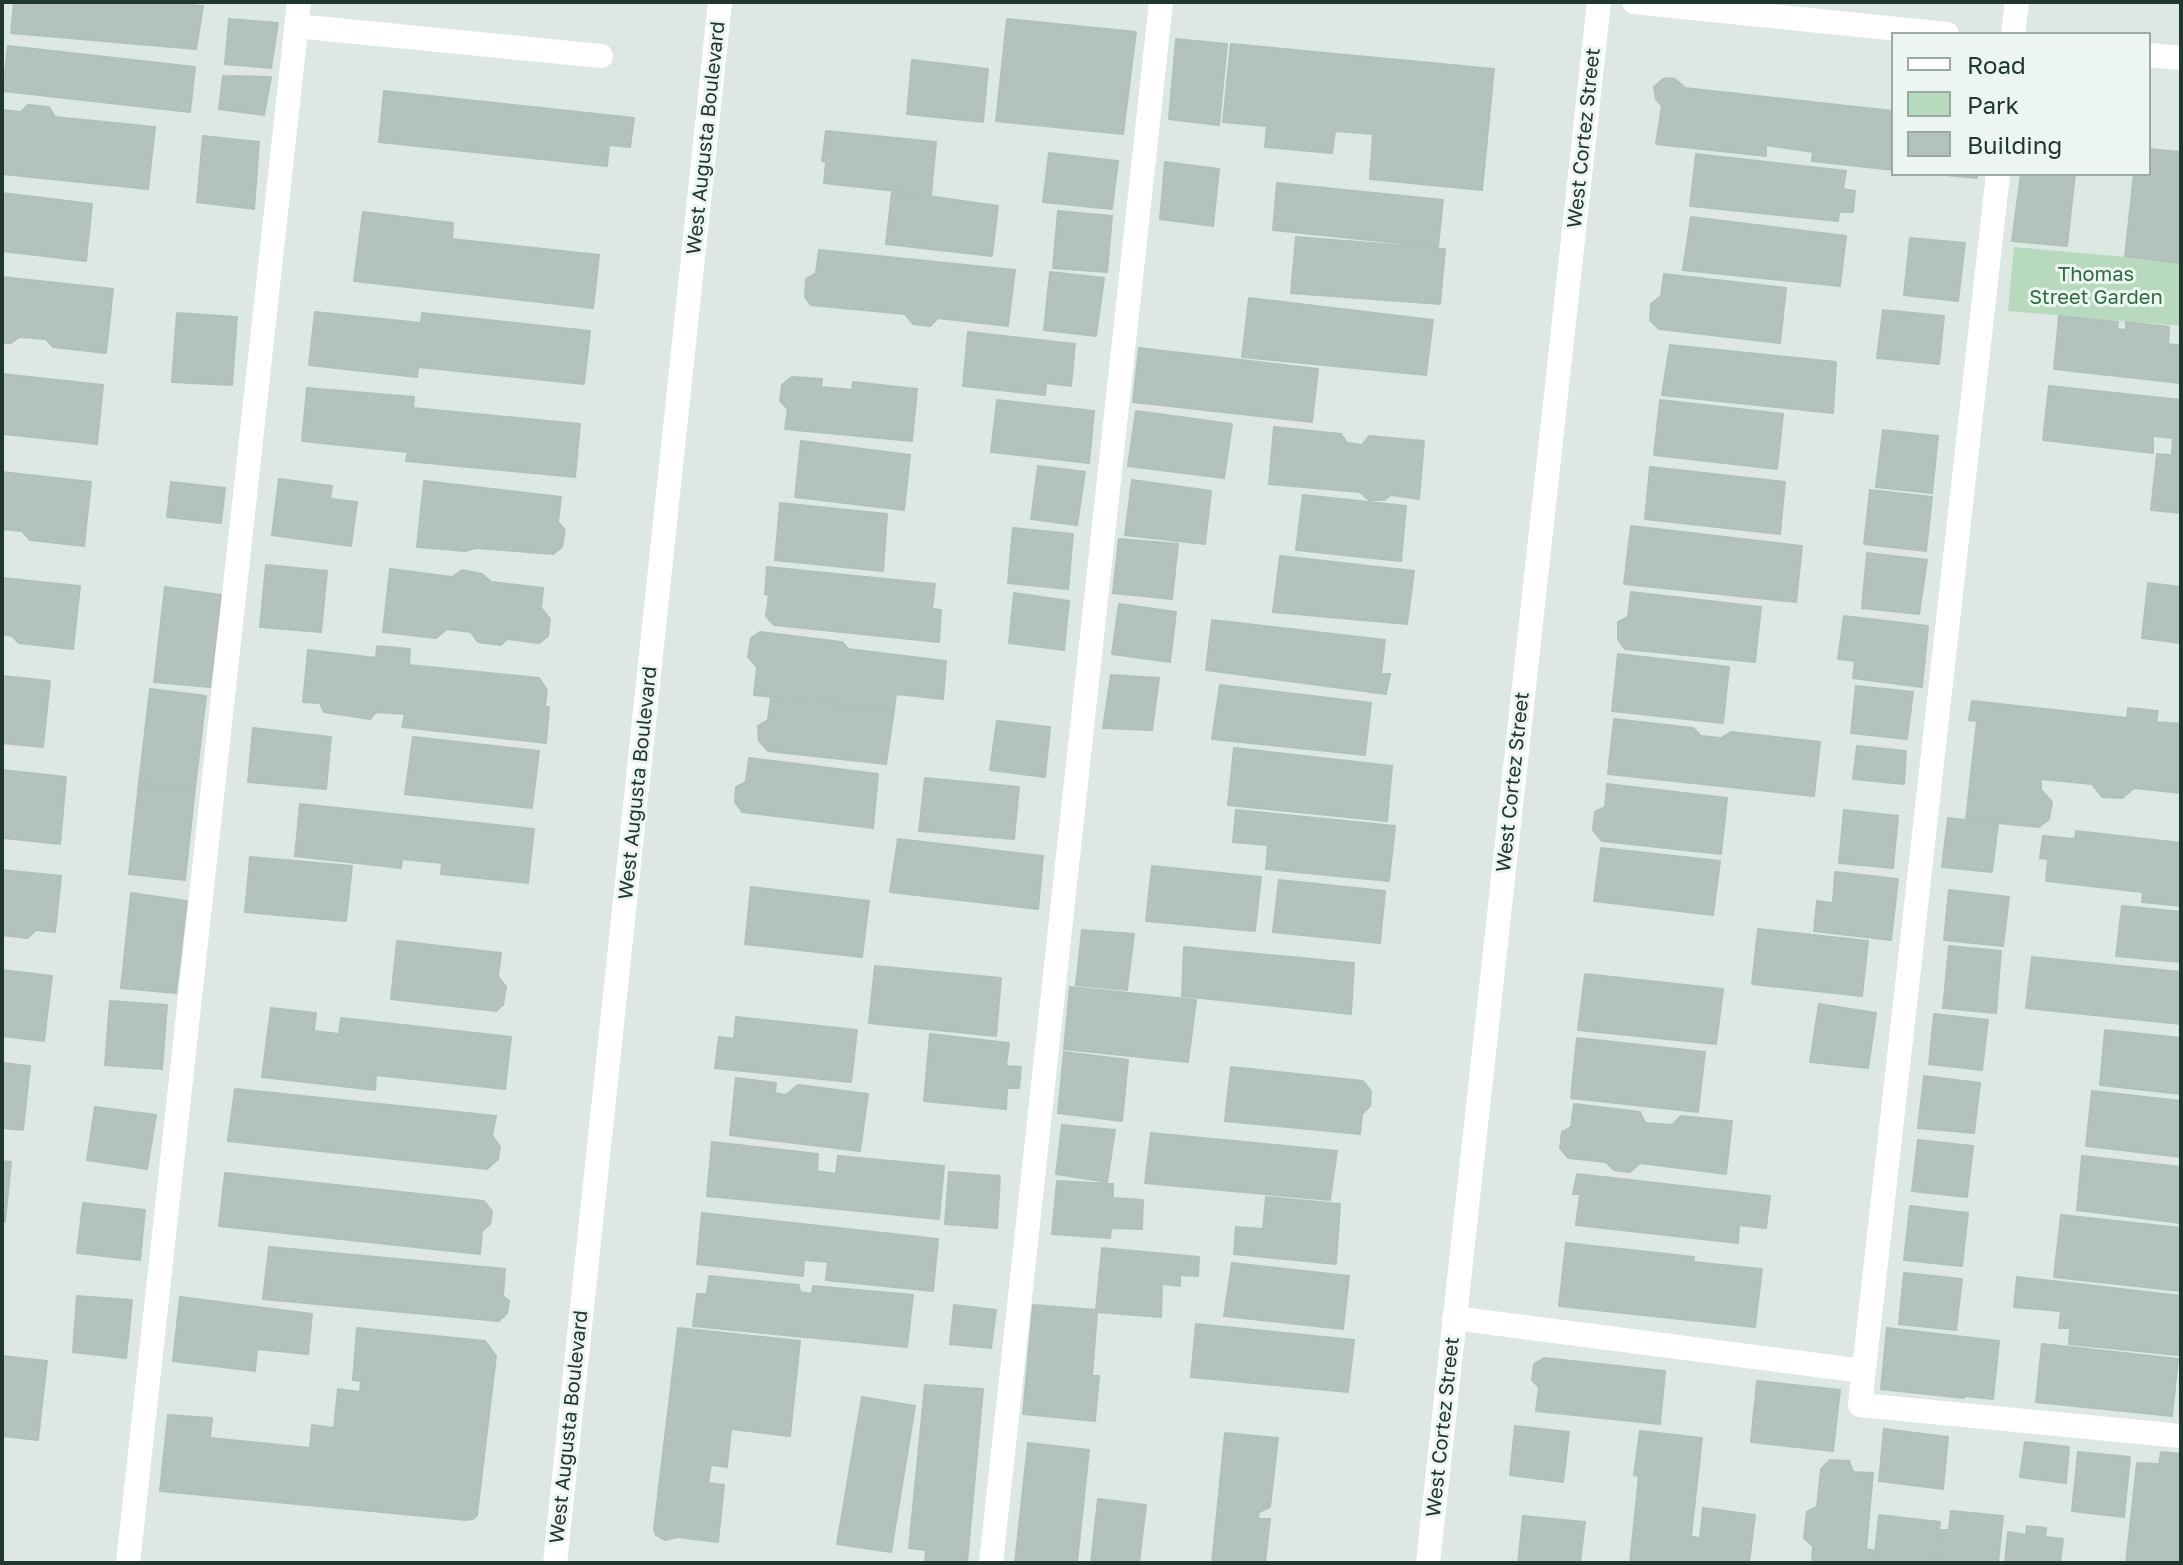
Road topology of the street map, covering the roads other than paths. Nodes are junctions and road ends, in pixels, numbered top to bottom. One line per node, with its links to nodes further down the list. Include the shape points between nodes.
1 (720, 2): 17 (street, West Augusta Boulevard)
2 (1161, 2): 18 (street)
3 (1599, 2): 13 (street, West Cortez Street)
4 (1634, 2): 7 (street)
5 (2017, 2): 8 (street)
6 (298, 14): 10 (street); 16 (street)
7 (1927, 32)
8 (2013, 32)
9 (2151, 55): 11 (street)
10 (601, 56)
11 (2181, 58)
12 (1998, 176): 14 (street)
13 (1454, 1318): 14 (street); 19 (street, West Cortez Street)
14 (1863, 1371): 15 (street, via 1860,1405)
15 (2181, 1436)
16 (128, 1563)
17 (555, 1563)
18 (991, 1563)
19 (1428, 1563)

